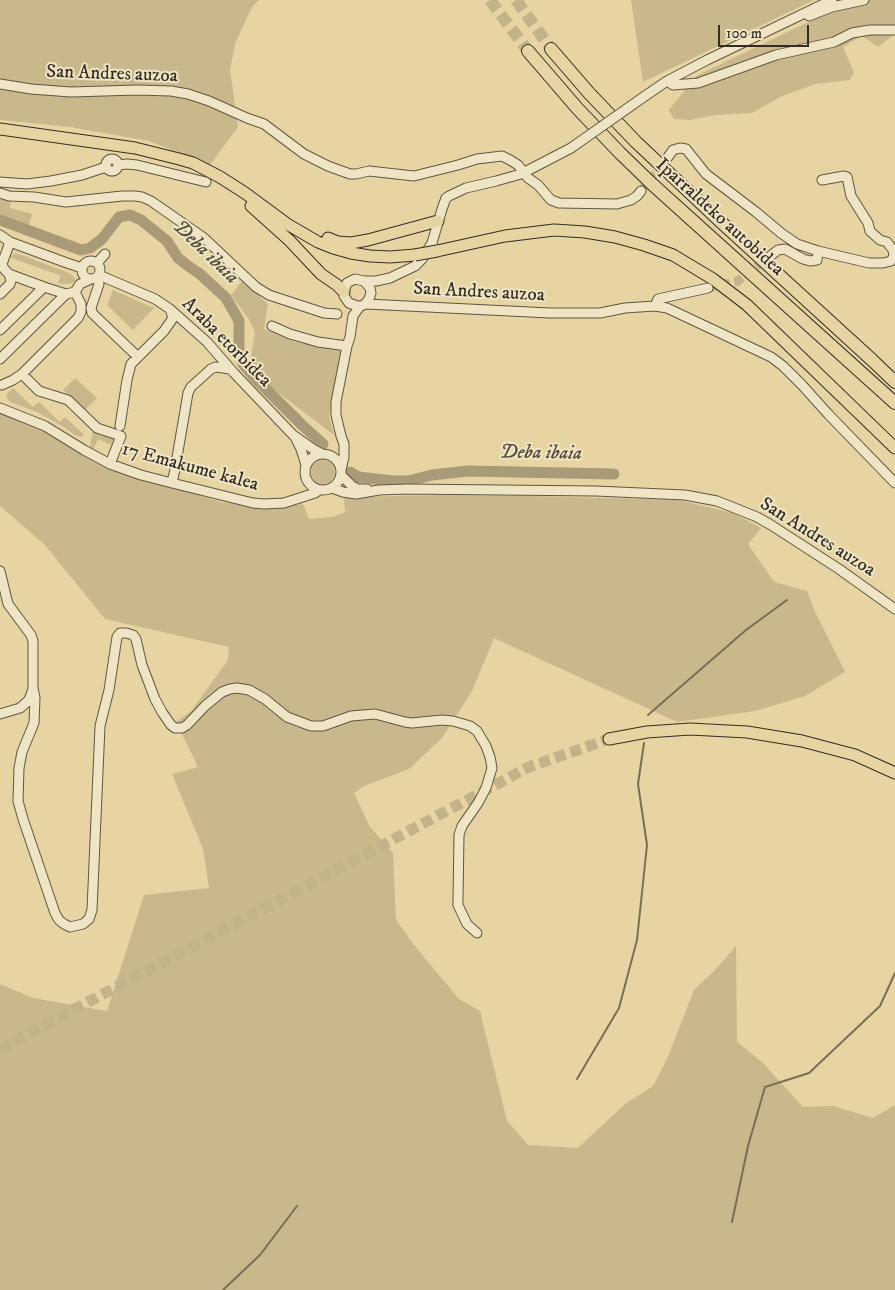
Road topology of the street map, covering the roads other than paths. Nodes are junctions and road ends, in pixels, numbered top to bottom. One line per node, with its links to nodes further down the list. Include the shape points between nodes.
1 (832, 0): 3 (street, San Andres auzoa)
2 (864, 0): 3 (street, San Andres auzoa, via 804,18)
3 (796, 17): 7 (street, San Andres auzoa)
4 (895, 30): 7 (street, via 852,33 834,42 781,54 698,83 673,85)
5 (551, 49): 52 (highway, via 636,142)
6 (528, 51): 54 (highway, Iparraldeko autobidea, via 577,108 652,184)
7 (667, 81): 12 (street, San Andres auzoa, bridge, via 571,148)
8 (0, 84): 12 (street, San Andres auzoa, via 49,91 145,90 188,94 264,124 304,154 350,174 369,171 414,176 477,159 502,156)
9 (0, 128): 11 (main road, via 135,148)
10 (668, 157): 22 (street, via 673,150 686,149 706,174 780,233 797,244)
11 (208, 170): 18 (main road); 37 (main road, via 277,228 320,274 337,285)
12 (525, 172): 16 (street, San Andres auzoa, via 551,200 559,203 617,204 631,200); 19 (street, San Andres auzoa, via 466,188 449,196)
13 (822, 180): 22 (street, via 847,177 851,196 870,231 887,242 894,254 891,261 876,264)
14 (0, 182): 15 (street, via 27,184 82,175 106,167 110,159 118,165 137,165)
15 (206, 182)
16 (641, 191)
17 (0, 193): 41 (street, via 66,202 134,196 151,200 204,238 269,295 324,313)
18 (245, 193): 19 (main road, via 318,235 338,242 368,240); 59 (main road, bridge, via 318,242 370,256 415,255 505,236 554,230 615,236 673,255 713,279 747,305)
19 (438, 221): 28 (street, San Andres auzoa, via 432,243 422,259)
20 (0, 235): 21 (street)
21 (10, 242): 26 (street); 27 (street, via 2,264)
22 (818, 251): 24 (street, via 817,260 810,261 785,249)
23 (104, 254): 25 (street)
24 (769, 257)
25 (96, 263): 26 (street, via 88,262); 30 (street, via 100,267)
26 (82, 268): 29 (street, via 82,274)
27 (10, 274): 32 (street); 35 (street, via 10,284)
28 (390, 278): 31 (street, San Andres auzoa); 36 (street, San Andres auzoa)
29 (89, 280): 30 (street); 34 (street)
30 (99, 280): 40 (street, Araba etorbidea, via 155,299); 47 (street, via 92,313)
31 (364, 281): 36 (street, via 370,288); 37 (street, San Andres auzoa, via 351,280 344,288)
32 (44, 287): 34 (street); 44 (street)
33 (708, 288): 39 (street, San Andres auzoa, via 658,299)
34 (70, 293): 48 (street); 51 (street, via 81,304 81,312)
35 (0, 294)
36 (370, 297): 38 (street, San Andres auzoa)
37 (346, 298): 38 (street, San Andres auzoa, via 353,305); 41 (street); 42 (street)
38 (360, 306): 39 (street, San Andres auzoa, via 600,314); 45 (street, via 353,316)
39 (655, 306): 66 (street, San Andres auzoa, via 674,311 771,357)
40 (170, 309): 46 (street, Araba etorbidea); 47 (street, via 173,318)
41 (337, 314): 42 (street)
42 (347, 322): 45 (street)
43 (272, 326): 45 (street, via 318,342)
44 (0, 330)
45 (347, 346): 58 (street, via 336,402)
46 (215, 351): 49 (street); 50 (street, Araba etorbidea)
47 (138, 357): 56 (street, via 131,364)
48 (0, 359)
49 (211, 369): 50 (street, via 216,366); 65 (street, via 188,393)
50 (230, 369): 57 (street, Araba etorbidea)
51 (22, 374): 53 (street); 61 (street, via 39,391 68,400 96,428 121,436)
52 (895, 382)
53 (1, 386)
54 (895, 403)
55 (0, 408): 61 (street, 17 Emakume kalea, via 45,426)
56 (120, 426)
57 (293, 434): 60 (street, Araba etorbidea); 62 (street, Araba etorbidea)
58 (341, 436): 60 (street, via 338,450); 63 (street, via 344,457)
59 (895, 448)
60 (325, 455): 62 (street, via 312,458); 63 (street, via 337,461)
61 (110, 464): 65 (street, 17 Emakume kalea)
62 (306, 466): 64 (street)
63 (341, 473): 67 (street); 69 (street, via 358,489)
64 (306, 477): 68 (street); 70 (street)
65 (169, 481): 70 (street, 17 Emakume kalea, via 253,503)
66 (895, 483)
67 (332, 488): 68 (street); 69 (street, via 356,494)
68 (319, 490): 70 (street, 17 Emakume kalea)
69 (379, 490): 72 (street, San Andres auzoa, via 450,488 629,492 685,495 717,501 758,517)
70 (294, 500)
71 (0, 571): 73 (street, via 8,604 33,641)
72 (895, 608)
73 (33, 688): 74 (street, via 28,701); 76 (street, via 36,698)
74 (20, 708): 75 (street); 76 (street, via 30,715)
75 (0, 714)
76 (34, 723): 79 (street, via 22,752 18,800 54,913 70,927 83,924 92,910 99,734 120,633 133,635 136,639 155,699 164,716 176,728 182,728 222,692 237,688 258,694 287,717 311,726 375,714 412,723 462,722 479,733 492,768 486,788 459,835 458,905 467,924)
77 (610, 739): 78 (main road, via 690,729 747,732 802,741 854,755)
78 (895, 773)
79 (477, 933)

